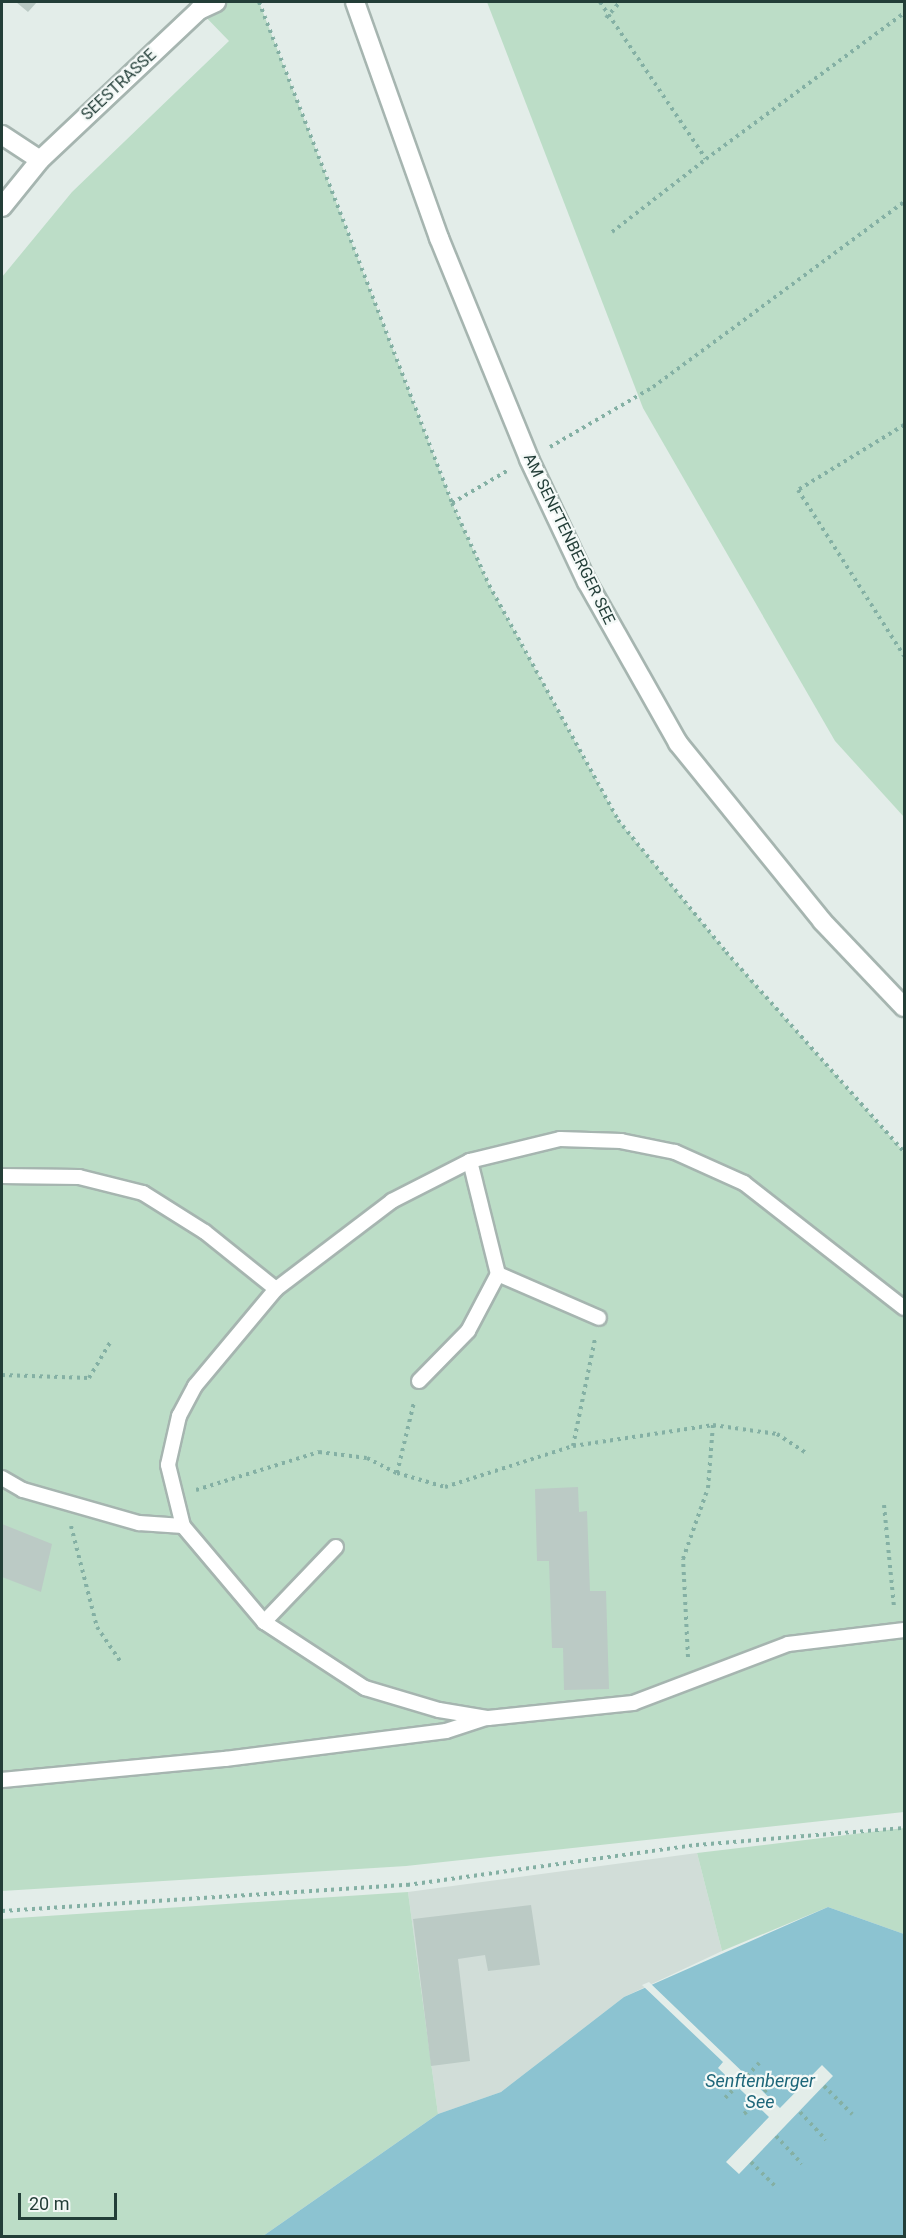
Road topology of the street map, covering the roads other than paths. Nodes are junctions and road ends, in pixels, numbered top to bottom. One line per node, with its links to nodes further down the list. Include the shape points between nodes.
1 (216, 2): 3 (street, SEESTRASSE)
2 (355, 2): 7 (street, AM SENFTENBERGER SEE, via 439,238 529,459 587,582 678,743 822,921)
3 (197, 6): 5 (street, SEESTRASSE)
4 (2, 135): 5 (street)
5 (40, 160): 6 (street, SEESTRASSE)
6 (2, 207)
7 (904, 1007)
8 (470, 1161): 10 (lane); 11 (lane, via 392,1201); 12 (lane, via 560,1139 621,1141 675,1152 744,1183)
9 (2, 1176): 11 (lane, via 79,1177 143,1193 205,1232)
10 (498, 1274): 13 (lane); 14 (lane, via 468,1331)
11 (276, 1289): 16 (lane, via 226,1344 179,1416 168,1465)
12 (904, 1308)
13 (599, 1318)
14 (419, 1381)
15 (2, 1478): 16 (lane, via 65,1503 139,1523)
16 (183, 1526): 18 (lane)
17 (336, 1547): 18 (lane)
18 (264, 1622): 20 (lane, via 365,1688 439,1710)
19 (901, 1631): 20 (lane, via 788,1644 633,1702)
20 (488, 1718): 21 (lane, via 446,1731 225,1760)
21 (2, 1780)

